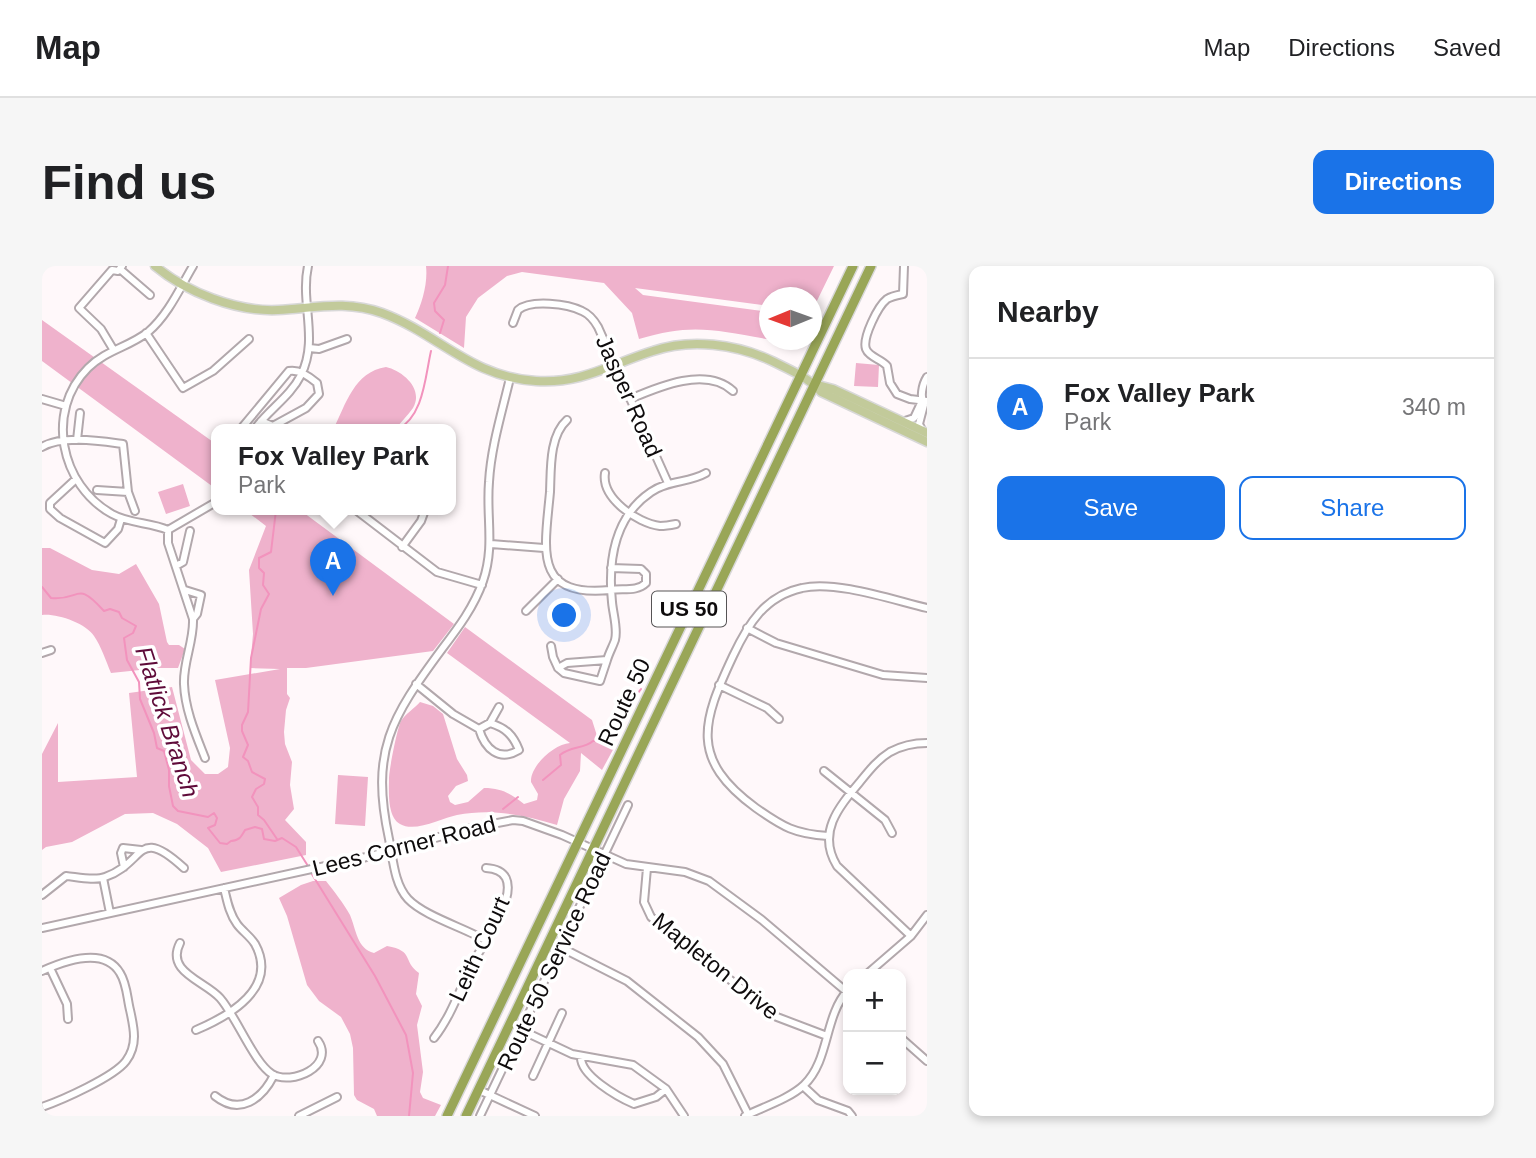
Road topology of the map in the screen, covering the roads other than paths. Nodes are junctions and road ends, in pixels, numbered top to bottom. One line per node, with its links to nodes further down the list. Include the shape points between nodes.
1 (155, 266): 9 (main road)
2 (193, 266): 9 (street)
3 (309, 266): 11 (street)
4 (853, 266): 20 (highway, Route 50 / US 50)
5 (871, 266): 23 (highway, Route 50 / US 50)
6 (904, 266): 27 (street, via 903,294 883,303 865,346 887,366 897,394)
7 (111, 268): 8 (street); 17 (street, via 79,308)
8 (121, 268): 10 (street)
9 (182, 284): 11 (main road, via 240,306); 13 (street)
10 (150, 295)
11 (308, 307): 16 (street); 22 (main road, via 352,305 382,313 471,363)
12 (513, 323): 18 (street, Jasper Road, via 518,310 531,303 582,311 595,322)
13 (146, 333): 14 (street, via 183,388 213,371); 17 (street)
14 (249, 339)
15 (347, 339): 16 (street, via 320,349)
16 (309, 348): 19 (street)
17 (113, 349): 28 (street, via 81,376)
18 (615, 366): 20 (main road, via 660,348 715,345 752,353); 22 (main road, via 567,380); 26 (street, Jasper Road)
19 (302, 373): 32 (street); 33 (street, via 289,371); 36 (street, via 317,383 318,396)
20 (800, 376): 23 (main road); 89 (highway, Route 50 / US 50)
21 (927, 377): 27 (street)
22 (510, 378): 57 (street, via 490,469)
23 (814, 384): 31 (main road, via 833,388); 40 (main road, via 821,392); 92 (highway, Route 50 / US 50)
24 (733, 391): 26 (street, via 717,382 689,381)
25 (42, 399): 28 (street)
26 (630, 399): 45 (street, Jasper Road)
27 (924, 401): 31 (street, via 914,418); 37 (street, via 919,424)
28 (66, 406): 39 (street)
29 (80, 413): 38 (street)
30 (566, 420): 59 (street, via 552,455)
31 (900, 420): 37 (main road)
32 (261, 421): 34 (street); 35 (street)
33 (245, 424)
34 (259, 424)
35 (268, 424)
36 (277, 424)
37 (925, 432)
38 (78, 440): 39 (street); 47 (street, via 123,444)
39 (63, 441): 41 (street); 44 (street)
40 (927, 442)
41 (42, 447)
42 (605, 473): 50 (street, via 608,494)
43 (706, 473): 45 (street)
44 (76, 479): 53 (street, via 93,501); 53 (street, via 50,503 60,518 102,543 109,542)
45 (668, 483): 50 (street, via 647,494)
46 (97, 490): 47 (street)
47 (128, 492): 49 (street)
48 (211, 505): 55 (street)
49 (135, 511)
50 (630, 512): 54 (street, via 661,526); 61 (street, via 615,542)
51 (362, 515): 58 (street)
52 (423, 515): 58 (street)
53 (121, 519): 55 (street)
54 (676, 524)
55 (168, 530): 60 (street)
56 (190, 531): 60 (street, via 183,562)
57 (491, 544): 59 (street); 63 (street)
58 (402, 547): 63 (street, via 442,575)
59 (544, 548): 62 (street)
60 (176, 566): 64 (street)
61 (611, 568): 65 (street); 65 (street, via 641,569 646,583 636,589)
62 (558, 579): 65 (street, via 575,590); 67 (street)
63 (482, 585): 76 (street, via 469,611)
64 (185, 590): 68 (street); 68 (street, via 201,595)
65 (611, 590): 73 (street, via 616,638)
66 (927, 608): 69 (street, via 834,587 809,587 774,600)
67 (526, 611)
68 (194, 619): 83 (street, via 184,684)
69 (747, 628): 75 (street, via 776,643 883,675); 77 (street)
70 (551, 646): 74 (street)
71 (51, 650): 72 (street)
72 (42, 653)
73 (607, 660): 74 (street, via 566,663); 74 (street, via 600,681)
74 (558, 668)
75 (927, 678)
76 (416, 684): 81 (street); 91 (street, via 392,725 383,759 381,800)
77 (719, 685): 79 (street, via 767,708); 88 (street, via 707,726 721,775 740,796 781,826 800,834)
78 (499, 707): 80 (street)
79 (779, 719)
80 (490, 723): 81 (street); 81 (street, via 510,733 519,750 510,755 490,750)
81 (479, 729)
82 (927, 743): 85 (street, via 883,756)
83 (205, 758)
84 (824, 771): 85 (street)
85 (851, 793): 87 (street, via 885,820); 88 (street, via 834,815)
86 (628, 805): 93 (street, Route 50 Service Road)
87 (892, 833)
88 (828, 836): 104 (street, via 841,871)
89 (578, 842): 91 (street, Lees Corner Road, via 523,821 508,820); 92 (street, Lees Corner Road); 136 (highway, Route 50 / US 50)
90 (141, 850): 94 (street); 94 (street, via 123,848); 95 (street, via 166,851)
91 (391, 850): 99 (street, Lees Corner Road); 105 (street, via 398,881 408,899)
92 (593, 850): 93 (street, Lees Corner Road); 129 (highway, Route 50 / US 50)
93 (604, 854): 97 (street, Lees Corner Road); 107 (street, Route 50 Service Road)
94 (124, 867): 98 (street)
95 (184, 868)
96 (486, 868): 105 (street, Leith Court, via 503,875 508,891)
97 (647, 868): 111 (street, Lees Corner Road, via 685,872 709,881); 118 (street, Mapleton Drive, via 644,902 651,916 777,1017)
98 (103, 878): 100 (street, via 66,876); 101 (street)
99 (224, 888): 101 (street, Lees Corner Road); 113 (street, via 233,917 254,943 260,967 252,993)
100 (42, 895)
101 (110, 913): 103 (street, Lees Corner Road)
102 (927, 915): 104 (street)
103 (42, 928)
104 (911, 936): 109 (street)
105 (487, 941): 119 (street, Leith Court)
106 (180, 943): 113 (street, via 176,956 180,967 214,992)
107 (560, 947): 117 (street, Route 50 Service Road); 134 (street, via 627,981 698,1037 723,1064)
108 (50, 968): 110 (street); 115 (street, via 67,1004); 133 (street, via 94,958 116,968 124,981 134,1043 118,1070)
109 (873, 969)
110 (42, 971)
111 (843, 987)
112 (843, 998): 118 (street)
113 (230, 1013): 116 (street); 125 (street, via 260,1062)
114 (562, 1013): 121 (street)
115 (68, 1019)
116 (196, 1030)
117 (521, 1030): 121 (street); 130 (street, Route 50 Service Road)
118 (827, 1036): 127 (street, via 816,1069)
119 (434, 1038)
120 (317, 1041): 125 (street, via 322,1054 310,1072 292,1078)
121 (548, 1044): 123 (street); 126 (street)
122 (906, 1044): 124 (street)
123 (581, 1056): 128 (street, via 633,1065); 128 (street, via 583,1067 594,1079 634,1104)
124 (927, 1060)
125 (274, 1075): 131 (street, via 265,1092 250,1103 229,1104)
126 (533, 1076)
127 (803, 1086): 134 (street); 141 (street, via 818,1100)
128 (666, 1089): 140 (street)
129 (479, 1090): 130 (street); 137 (highway, Route 50 / US 50)
130 (490, 1095): 138 (street, Route 50 Service Road); 139 (street)
131 (215, 1096)
132 (337, 1097): 135 (street)
133 (42, 1107)
134 (747, 1115)
135 (299, 1116)
136 (447, 1116)
137 (466, 1116)
138 (480, 1116)
139 (535, 1116)
140 (684, 1116)
141 (852, 1116)

